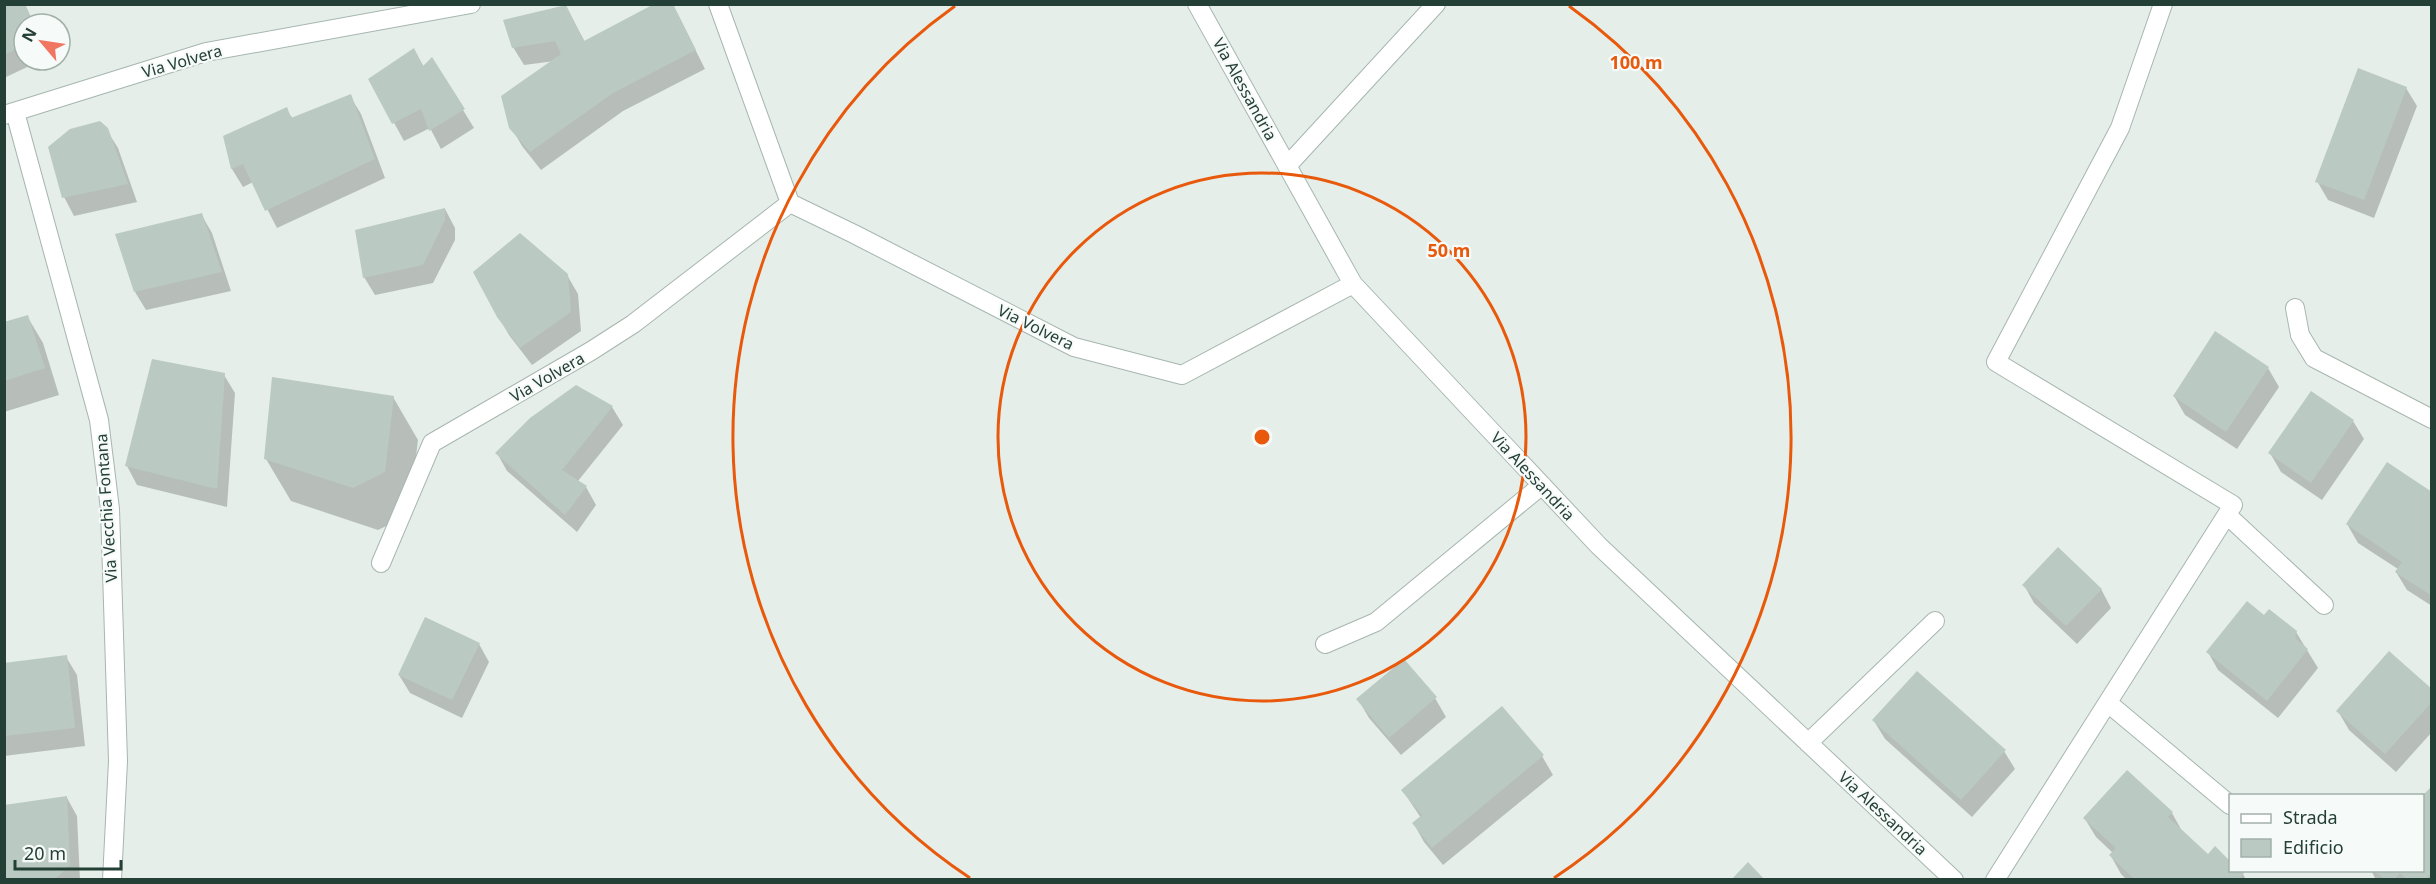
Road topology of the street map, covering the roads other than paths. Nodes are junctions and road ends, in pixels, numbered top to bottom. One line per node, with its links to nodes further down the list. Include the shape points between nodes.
1 (471, 4): 6 (street, Via Volvera, via 206,52)
2 (718, 4): 8 (street)
3 (1197, 4): 7 (street, Via Alessandria)
4 (1436, 4): 7 (street)
5 (2163, 4): 13 (street, via 2120,128 1996,362 2233,505)
6 (10, 113): 21 (street, Via Vecchia Fontana, via 99,420 110,509 118,761)
7 (1287, 166): 9 (street, Via Alessandria)
8 (790, 203): 9 (street, Via Volvera, via 1074,347 1182,375); 14 (street, Via Volvera, via 633,324 432,443)
9 (1353, 284): 12 (street, Via Alessandria)
10 (2295, 308): 11 (street, via 2300,335 2314,358)
11 (2432, 419)
12 (1542, 485): 17 (street, via 1376,622); 19 (street, Via Alessandria, via 1599,546)
13 (2227, 515): 15 (street); 18 (street)
14 (381, 563)
15 (2324, 605)
16 (1935, 621): 19 (street)
17 (1326, 645)
18 (2108, 703): 20 (street); 23 (street)
19 (1808, 743): 22 (street, Via Alessandria)
20 (2229, 804)
21 (112, 879)
22 (1954, 879)
23 (1995, 879)

